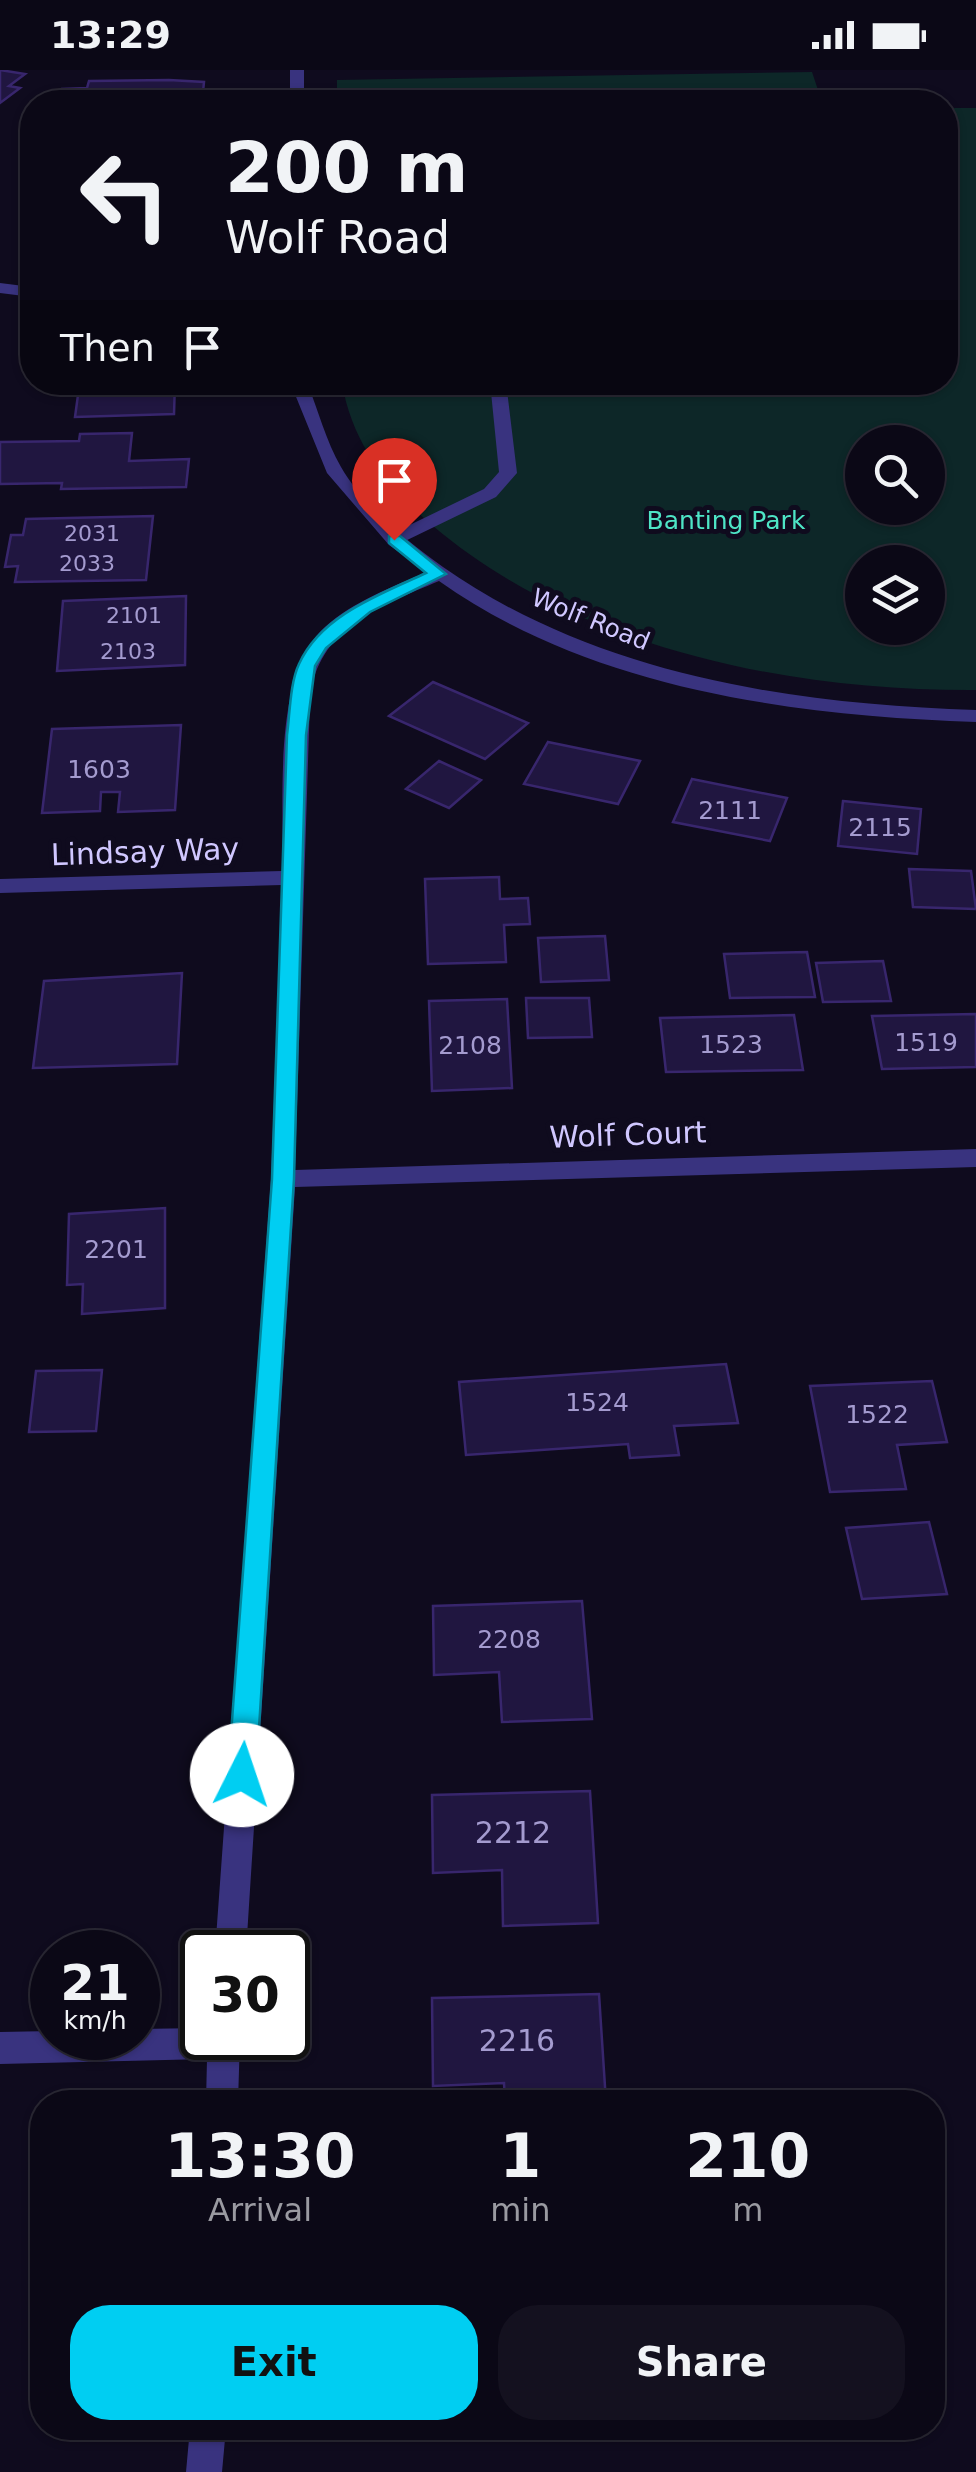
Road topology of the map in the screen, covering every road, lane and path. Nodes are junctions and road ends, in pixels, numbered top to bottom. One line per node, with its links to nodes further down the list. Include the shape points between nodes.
1 (302, 395): 3 (street, Wolf Road, via 320,450 348,492)
2 (499, 395): 3 (street, via 508,474 490,494)
3 (394, 540): 4 (street, Wolf Road)
4 (438, 574): 5 (street, Wolf Road, via 556,635 646,668 846,710); 6 (street, via 364,608 329,635 306,666 296,735)
5 (976, 716)
6 (292, 878): 7 (street, Lindsay Way); 9 (street)
7 (0, 886)
8 (976, 1158): 9 (street, Wolf Court)
9 (283, 1179): 10 (street)
10 (232, 1930)
11 (180, 2042): 12 (street)
12 (0, 2048)
13 (223, 2060): 14 (street)
14 (222, 2090)
15 (207, 2440): 16 (street)
16 (204, 2472)

